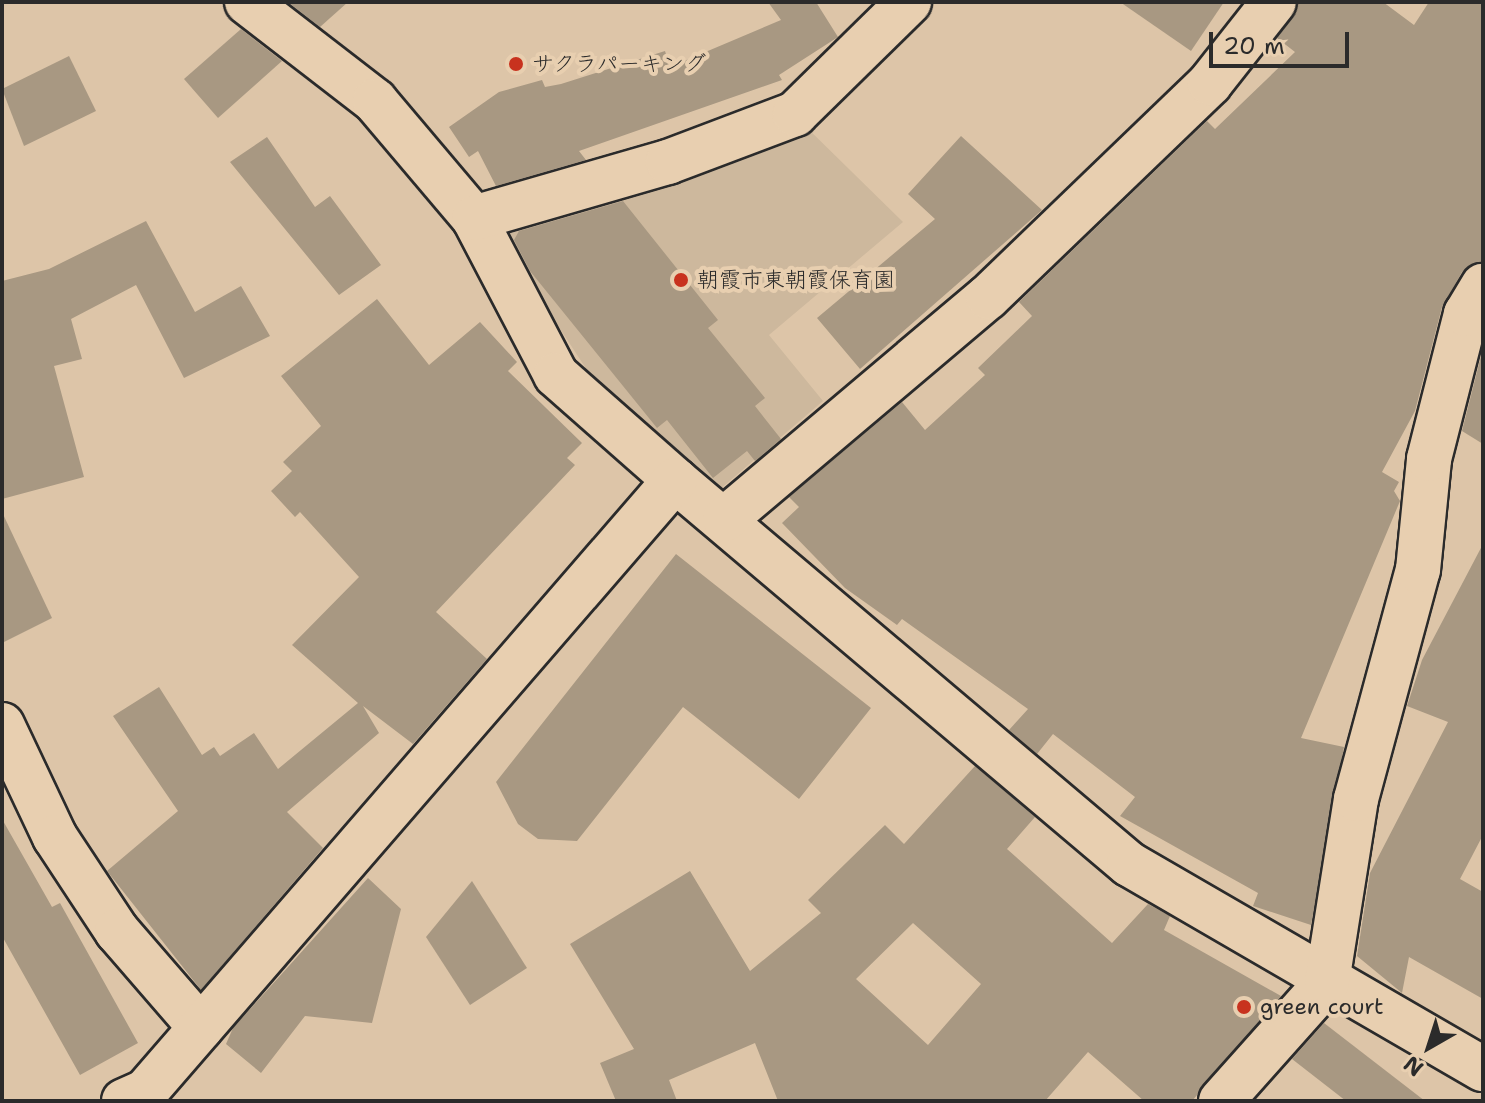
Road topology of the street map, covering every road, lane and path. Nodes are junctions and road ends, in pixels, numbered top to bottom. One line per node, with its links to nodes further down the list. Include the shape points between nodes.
1 (247, 2): 4 (street, via 375,101)
2 (909, 2): 4 (street, via 795,114 668,162)
3 (1274, 2): 7 (street, via 1210,83 988,297)
4 (474, 218): 6 (street, via 556,375)
5 (1483, 286): 9 (street, via 1466,314 1429,459 1418,570 1356,799)
6 (675, 480): 7 (street); 10 (street)
7 (725, 519): 9 (street, via 1129,864)
8 (2, 725): 10 (street, via 71,860 117,931)
9 (1327, 982): 11 (street); 13 (street)
10 (201, 1028): 12 (street, via 146,1091)
11 (1483, 1069)
12 (124, 1101)
13 (1221, 1101)

